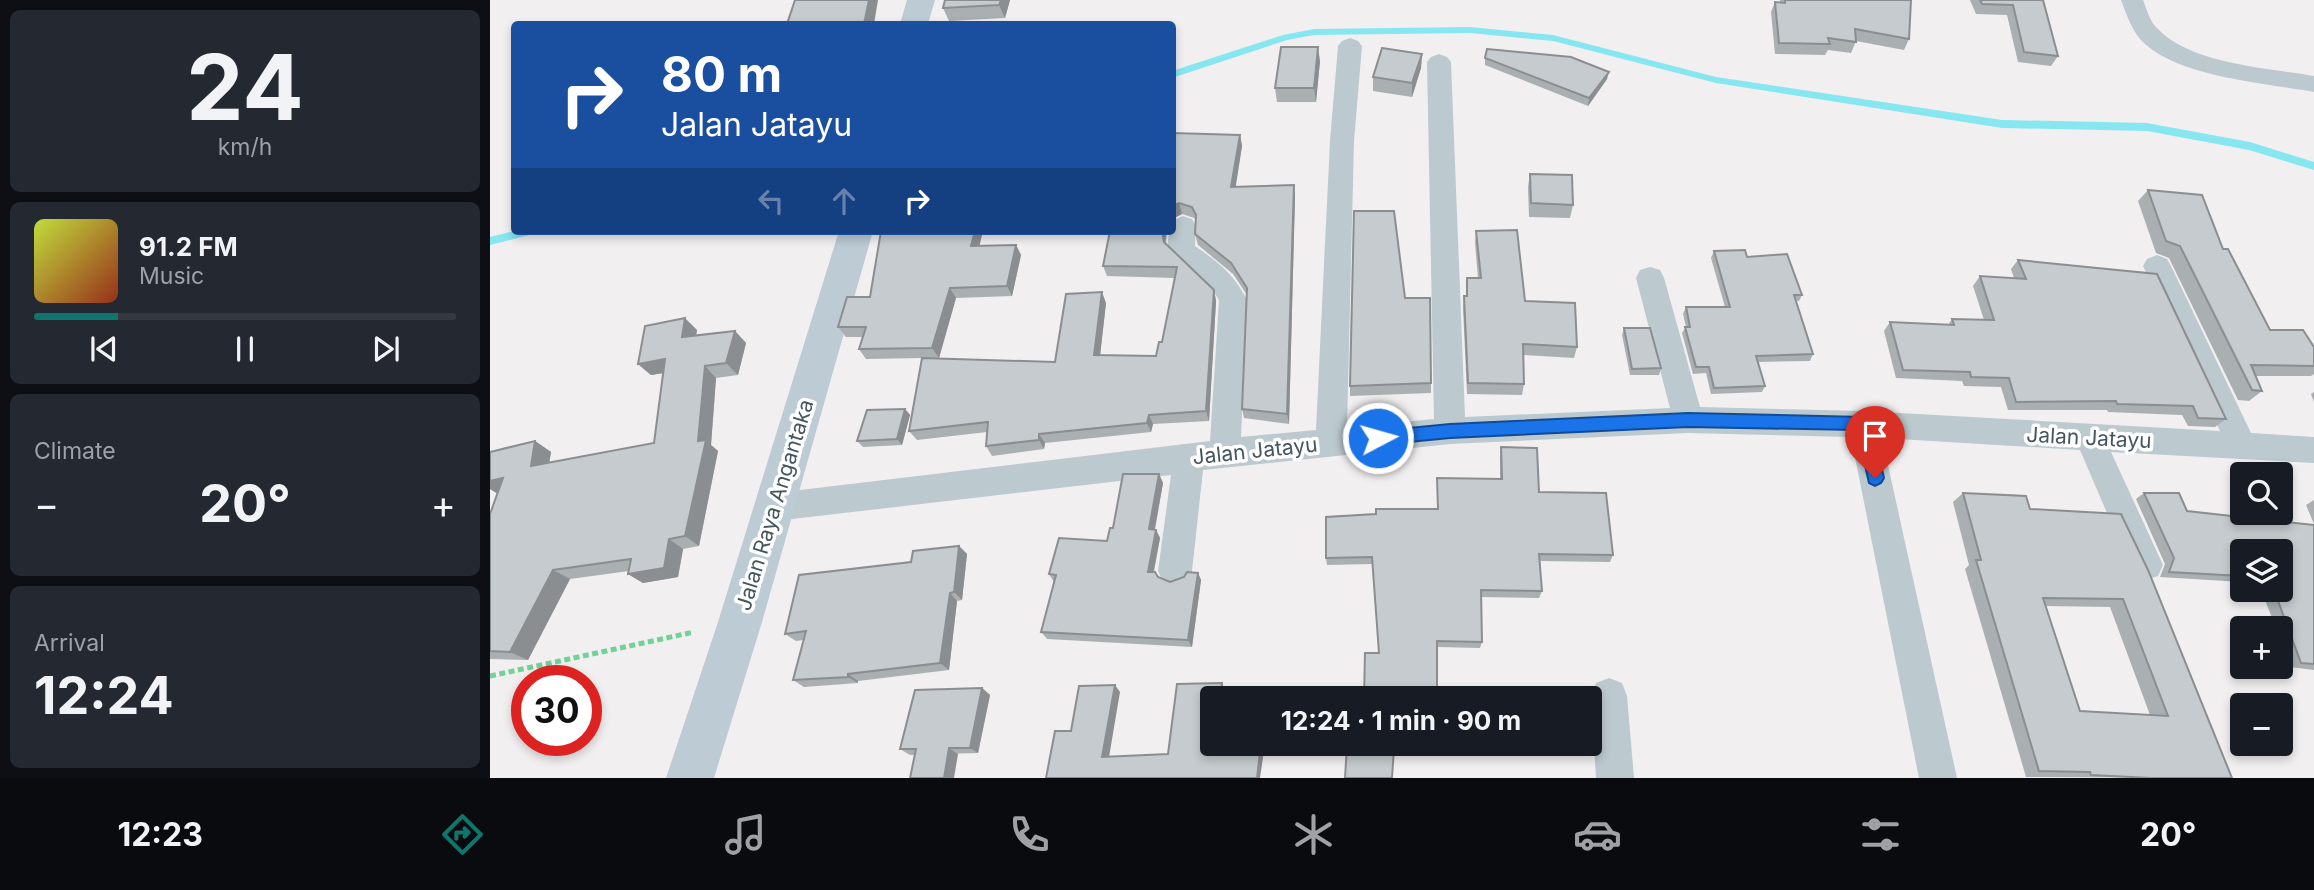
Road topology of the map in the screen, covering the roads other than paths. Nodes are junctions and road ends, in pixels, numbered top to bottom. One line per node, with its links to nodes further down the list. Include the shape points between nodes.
1 (921, 0): 3 (main road)
2 (2132, 0): 6 (street, via 2149,35 2174,53)
3 (915, 21)
4 (1350, 46): 15 (street)
5 (1438, 62): 13 (street)
6 (2314, 83)
7 (1183, 226): 18 (street, via 1183,252 1206,267 1233,300)
8 (855, 235): 20 (main road, Jalan Raya Angantaka)
9 (2157, 266): 16 (street)
10 (1650, 278): 11 (street)
11 (1688, 420): 12 (street, Jalan Jatayu); 13 (street, Jalan Jatayu)
12 (1864, 424): 14 (street, Jalan Jatayu); 26 (street)
13 (1450, 431): 15 (street, Jalan Jatayu)
14 (2090, 439): 16 (street, Jalan Jatayu); 21 (street)
15 (1331, 443): 18 (street, Jalan Jatayu)
16 (2242, 446): 17 (street, Jalan Jatayu)
17 (2314, 450)
18 (1225, 452): 19 (street, Jalan Jatayu)
19 (1189, 459): 20 (street, Jalan Jatayu); 22 (street)
20 (775, 507): 24 (main road, Jalan Raya Angantaka)
21 (2146, 565)
22 (1175, 571)
23 (1609, 695): 25 (street)
24 (690, 778)
25 (1615, 778)
26 (1938, 778)

